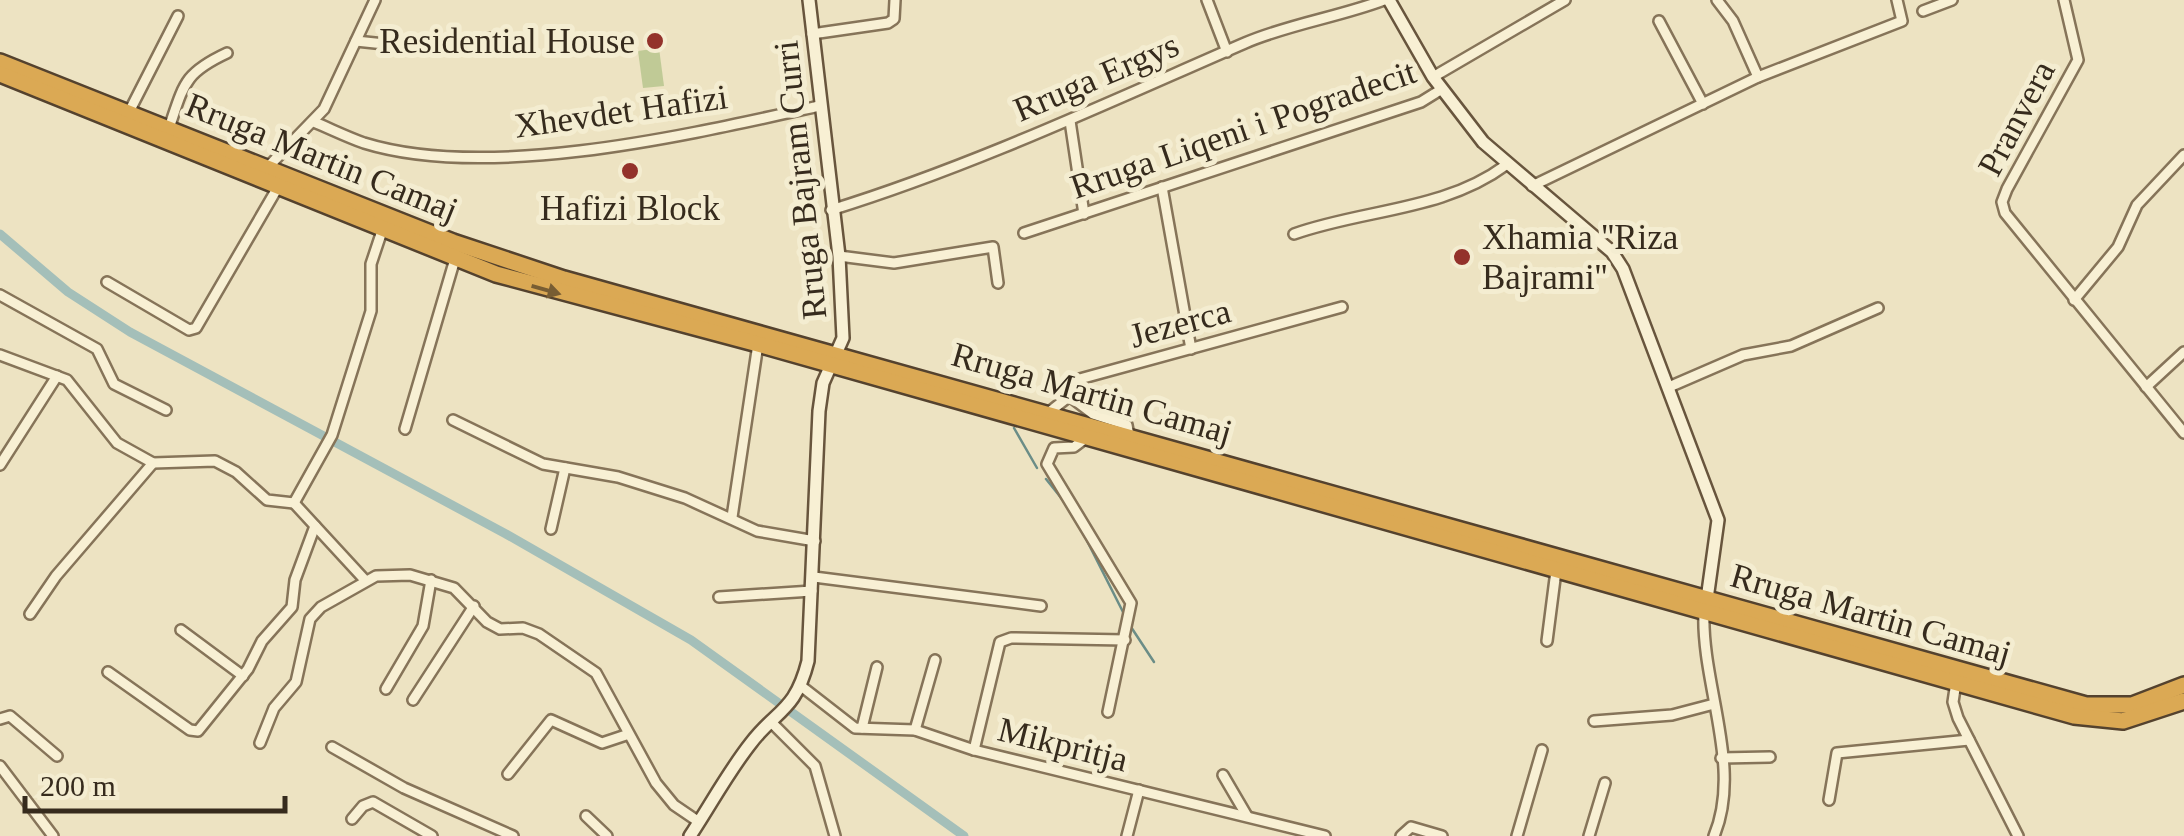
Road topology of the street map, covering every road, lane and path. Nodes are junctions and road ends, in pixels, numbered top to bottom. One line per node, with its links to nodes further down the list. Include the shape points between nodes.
1 (375, 0): 16 (street)
2 (809, 0): 14 (main road, Rruga Bajram Curri)
3 (895, 0): 14 (street, via 888,24)
4 (1206, 0): 17 (street)
5 (1386, 0): 17 (street, Rruga Ergys); 21 (main road)
6 (1565, 0): 21 (street)
7 (1717, 0): 22 (street)
8 (1897, 0): 22 (street, via 1902,21)
9 (1952, 0): 11 (street)
10 (2064, 0): 46 (street, Pranvera, via 2077,48 2075,71 2002,202)
11 (1922, 11)
12 (178, 16): 26 (street)
13 (1658, 21): 24 (street)
14 (812, 34): 25 (main road, Rruga Bajram Curri)
15 (494, 38): 16 (street)
16 (356, 41): 28 (street)
17 (1227, 52): 27 (street, Rruga Ergys)
18 (227, 53): 29 (street, via 185,80)
19 (0, 62): 26 (highway, Rruga Martin Camaj)
20 (0, 74): 33 (highway, Rruga Martin Camaj)
21 (1433, 77): 23 (main road)
22 (1758, 77): 24 (street)
23 (1442, 90): 31 (main road); 35 (street, Rruga Liqeni i Pogradecit)
24 (1702, 104): 34 (street)
25 (819, 106): 28 (street, Xhevdet Hafizi, via 591,150 499,154 365,143); 36 (main road, Rruga Bajram Curri)
26 (129, 112): 29 (highway, Rruga Martin Camaj)
27 (1070, 120): 36 (street, Rruga Ergys); 37 (street)
28 (314, 122): 32 (street)
29 (169, 128): 32 (highway, Rruga Martin Camaj)
30 (2184, 155): 46 (street, via 2145,194 2118,247)
31 (1506, 166): 34 (main road); 40 (street, via 1449,195)
32 (267, 168): 53 (highway, Rruga Martin Camaj, via 502,260)
33 (278, 186): 38 (highway, Rruga Martin Camaj); 43 (street, via 196,328 162,317)
34 (1532, 186): 56 (main road, via 1624,269)
35 (1162, 187): 37 (street, Rruga Liqeni i Pogradecit); 50 (street)
36 (830, 210): 41 (main road, Rruga Bajram Curri)
37 (1084, 214): 39 (street, Rruga Liqeni i Pogradecit)
38 (383, 228): 42 (highway, Rruga Martin Camaj); 68 (street, via 371,264 370,311 338,417)
39 (1024, 233)
40 (1294, 234)
41 (839, 256): 44 (street, via 894,263 994,247); 53 (main road, Rruga Bajram Curri, via 844,338)
42 (455, 259): 49 (highway, Rruga Martin Camaj, one-way to 49, via 559,294); 61 (street, Rruga Martin Camaj)
43 (107, 282)
44 (998, 283)
45 (0, 294): 58 (street, via 97,348 114,384)
46 (2074, 300): 55 (street, Pranvera)
47 (1342, 307): 50 (street, Jezerca)
48 (1878, 308): 56 (street)
49 (758, 344): 53 (highway, Rruga Martin Camaj); 69 (street)
50 (1191, 349): 57 (street, Jezerca, via 1076,380)
51 (2184, 352): 55 (street)
52 (0, 354): 54 (street)
53 (834, 360): 59 (highway, Rruga Martin Camaj); 64 (highway, Rruga Martin Camaj); 72 (main road, Rruga Bajram Curri, via 820,411)
54 (56, 376): 65 (street, via 76,387 117,442); 66 (street)
55 (2146, 386): 62 (street, Pranvera)
56 (1669, 387): 80 (main road, via 1718,520)
57 (1068, 395): 59 (street, Jezerca); 63 (street, via 1126,425)
58 (166, 410)
59 (1048, 412): 63 (highway, Rruga Martin Camaj)
60 (453, 420): 67 (street)
61 (406, 429)
62 (2184, 433)
63 (1129, 436): 80 (highway, Rruga Martin Camaj)
64 (1086, 438): 73 (highway, Rruga Martin Camaj); 83 (street, via 1074,447 1054,448 1047,464 1130,597)
65 (154, 463): 68 (street, via 215,461 267,500); 81 (street)
66 (0, 465)
67 (565, 468): 69 (street, via 618,477); 71 (street)
68 (294, 503): 70 (street)
69 (732, 517): 72 (street, via 758,532)
70 (315, 526): 74 (street); 88 (street, via 292,607)
71 (551, 528)
72 (815, 540): 76 (main road, Rruga Bajram Curri)
73 (1556, 571): 80 (highway, Rruga Martin Camaj); 84 (street)
74 (364, 579): 75 (street, via 386,574); 104 (street, via 310,619 296,682 274,708)
75 (431, 580): 78 (street, via 465,594); 91 (street, via 422,626)
76 (813, 584): 77 (street); 79 (street); 92 (main road, Rruga Bajram Curri, via 810,646)
77 (719, 597)
78 (474, 606): 93 (street); 102 (street, via 500,630 539,634 596,673)
79 (1041, 606)
80 (1705, 606): 89 (highway, Rruga Martin Camaj); 90 (highway, Rruga Martin Camaj, via 2086,706 2132,705); 95 (street)
81 (30, 614)
82 (181, 630): 88 (street)
83 (1126, 640): 96 (street); 106 (street, via 1000,642)
84 (1547, 640)
85 (935, 660): 101 (street)
86 (877, 667): 100 (street)
87 (108, 672): 88 (street, via 194,732)
88 (243, 676)
89 (1956, 682): 94 (highway, Rruga Martin Camaj, via 2100,721 2136,719); 103 (street, via 1953,702)
90 (2184, 685)
91 (386, 689)
92 (798, 691): 98 (main road); 100 (street)
93 (413, 700)
94 (2184, 701)
95 (1714, 704): 99 (street); 110 (street)
96 (1108, 712)
97 (0, 719): 108 (street, via 10,716)
98 (777, 720): 120 (main road, via 753,740); 125 (street, via 816,766)
99 (1594, 721)
100 (862, 728): 101 (street, Mikpritja)
101 (915, 730): 106 (street, Mikpritja)
102 (626, 736): 112 (street, via 602,743 551,720); 120 (street)
103 (1969, 740): 116 (street, via 1836,753); 133 (street)
104 (260, 743)
105 (332, 747): 123 (street, via 404,788)
106 (974, 750): 115 (street, Mikpritja)
107 (1542, 750): 130 (street)
108 (57, 756)
109 (1770, 757): 110 (street)
110 (1721, 758): 132 (street, via 1722,804)
111 (0, 766): 121 (street)
112 (508, 774)
113 (1223, 775): 118 (street)
114 (1605, 784): 131 (street)
115 (1138, 790): 118 (street, Mikpritja); 126 (street)
116 (1829, 800)
117 (586, 816): 124 (street)
118 (1248, 816): 127 (street, Mikpritja)
119 (352, 819): 122 (street, via 373,802)
120 (694, 831)
121 (53, 836)
122 (432, 836)
123 (513, 836)
124 (607, 836)
125 (835, 836)
126 (1127, 836)
127 (1325, 836)
128 (1401, 836): 129 (street, via 1411,827)
129 (1442, 836)
130 (1518, 836)
131 (1589, 836)
132 (1714, 836)
133 (2018, 836)

